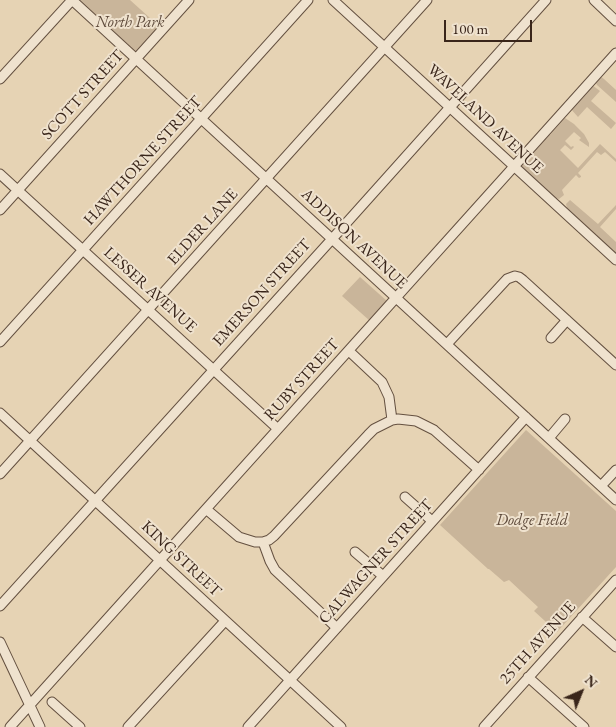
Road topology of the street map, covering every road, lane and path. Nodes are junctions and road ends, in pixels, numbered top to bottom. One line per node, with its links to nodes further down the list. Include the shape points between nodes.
1 (72, 0): 11 (street, ADDISON AVENUE); 12 (street)
2 (189, 0): 11 (street, SCOTT STREET)
3 (308, 0): 14 (street, HAWTHORNE STREET)
4 (333, 0): 9 (street, WAVELAND AVENUE)
5 (427, 0): 9 (street, ELDER LANE)
6 (546, 0): 13 (street, EMERSON STREET)
7 (594, 0): 8 (street)
8 (616, 20)
9 (384, 47): 13 (street, WAVELAND AVENUE); 17 (street, ELDER LANE)
10 (616, 53): 15 (street, RUBY STREET)
11 (136, 59): 14 (street, ADDISON AVENUE); 18 (street, SCOTT STREET)
12 (0, 79)
13 (449, 107): 15 (street, WAVELAND AVENUE); 20 (street, EMERSON STREET)
14 (202, 119): 17 (street, ADDISON AVENUE); 21 (street, HAWTHORNE STREET)
15 (514, 166): 22 (street, WAVELAND AVENUE); 23 (street, RUBY STREET)
16 (0, 174): 18 (street, LESSER AVENUE)
17 (267, 179): 20 (street, ADDISON AVENUE); 24 (street, ELDER LANE)
18 (18, 190): 19 (street, SCOTT STREET); 21 (street, LESSER AVENUE)
19 (0, 210)
20 (332, 239): 23 (street, ADDISON AVENUE); 31 (street, EMERSON STREET)
21 (83, 250): 24 (street, LESSER AVENUE); 27 (street, HAWTHORNE STREET)
22 (616, 260)
23 (396, 298): 28 (street, ADDISON AVENUE); 29 (street, RUBY STREET)
24 (149, 310): 31 (street, LESSER AVENUE); 38 (street, ELDER LANE)
25 (567, 320): 26 (street); 28 (street, via 523,280 510,277); 30 (street)
26 (551, 338)
27 (0, 342)
28 (448, 344): 33 (street, ADDISON AVENUE)
29 (349, 351): 35 (street, via 382,382 389,397); 36 (street, RUBY STREET)
30 (616, 365)
31 (214, 370): 36 (street, LESSER AVENUE); 45 (street, EMERSON STREET)
32 (0, 413): 38 (street, KING STREET)
33 (526, 417): 37 (street, ADDISON AVENUE); 39 (street, CALWAGNER STREET)
34 (565, 419): 37 (street)
35 (392, 420): 39 (street, via 416,421 434,430); 48 (street, via 374,429 274,536)
36 (278, 430): 46 (street, RUBY STREET)
37 (549, 438): 42 (street, ADDISON AVENUE)
38 (30, 441): 41 (street, ELDER LANE); 45 (street, KING STREET)
39 (478, 470): 47 (street, CALWAGNER STREET)
40 (616, 470): 42 (street)
41 (0, 474)
42 (601, 486): 44 (street, ADDISON AVENUE)
43 (406, 498): 47 (street)
44 (616, 500)
45 (96, 501): 50 (street, KING STREET); 53 (street, EMERSON STREET)
46 (206, 509): 48 (street, via 239,537); 50 (street, RUBY STREET)
47 (432, 521): 51 (street, CALWAGNER STREET)
48 (263, 542): 56 (street, via 275,570)
49 (355, 552): 51 (street)
50 (160, 560): 55 (street, KING STREET); 62 (street, RUBY STREET)
51 (383, 576): 56 (street, CALWAGNER STREET)
52 (616, 580): 54 (street, 25TH AVENUE)
53 (0, 606)
54 (582, 617): 58 (street); 59 (street, 25TH AVENUE)
55 (225, 620): 60 (street, KING STREET); 66 (street)
56 (337, 628): 60 (street, CALWAGNER STREET)
57 (0, 642): 62 (street)
58 (616, 647)
59 (528, 677): 69 (street, 25TH AVENUE); 70 (street)
60 (290, 680): 67 (street, CALWAGNER STREET); 68 (street, KING STREET)
61 (52, 702): 65 (street)
62 (30, 705): 63 (street, RUBY STREET); 64 (street)
63 (10, 727)
64 (40, 727)
65 (80, 727)
66 (128, 727)
67 (248, 727)
68 (341, 727)
69 (484, 727)
70 (584, 727)

